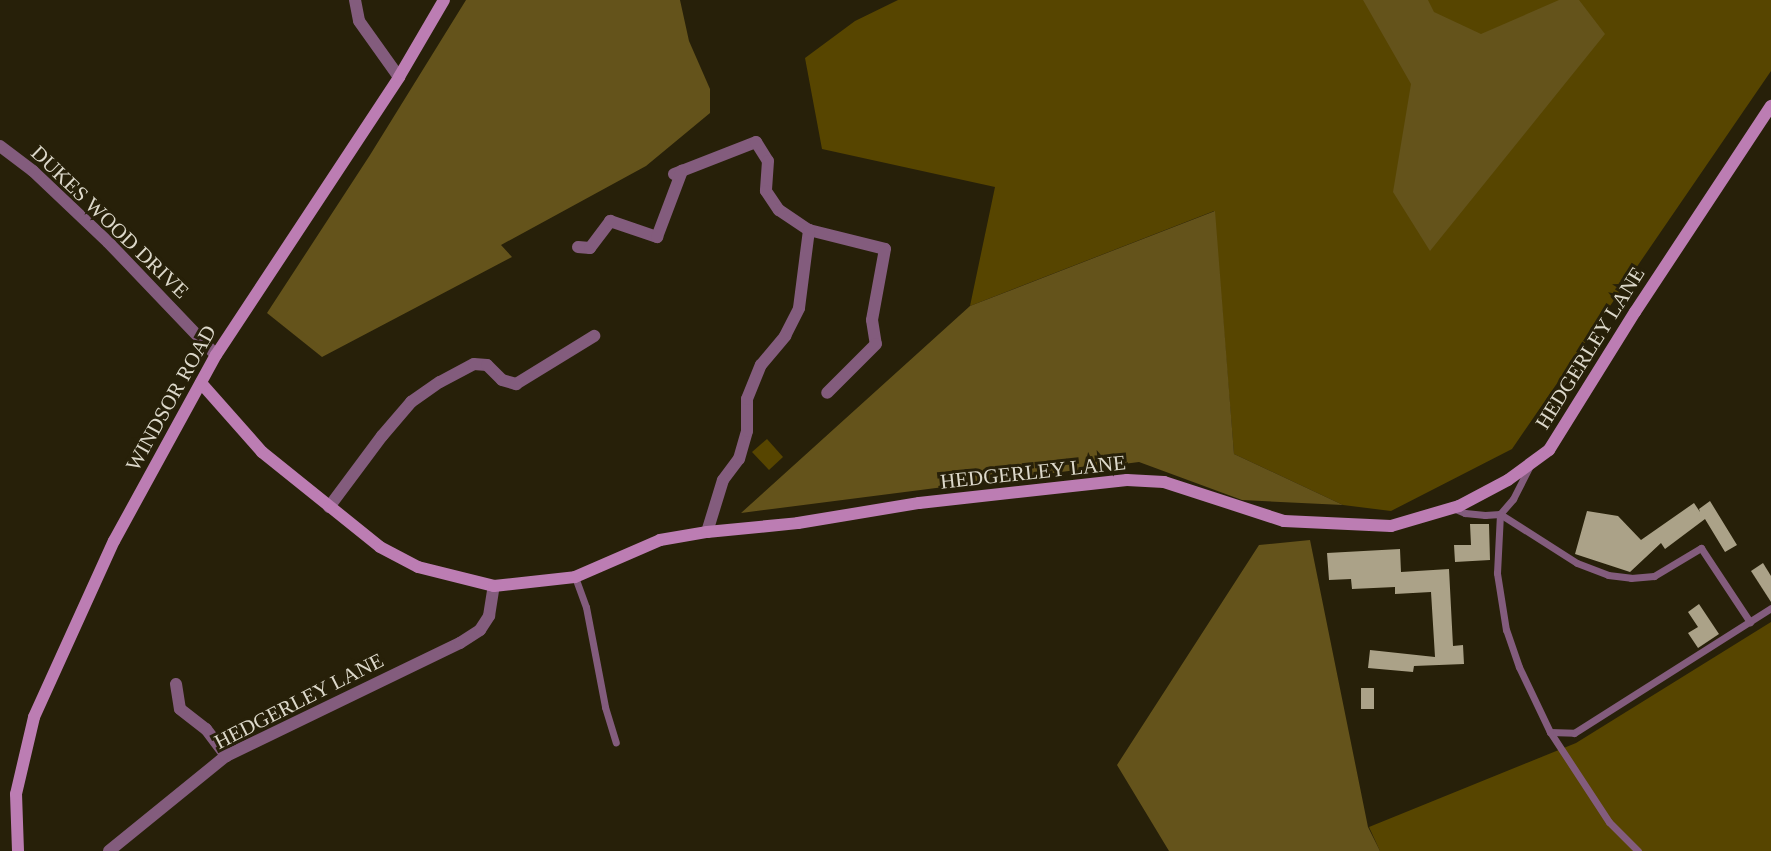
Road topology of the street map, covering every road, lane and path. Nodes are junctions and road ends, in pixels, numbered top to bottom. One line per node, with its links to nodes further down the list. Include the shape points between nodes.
1 (355, 0): 3 (street, via 359,21)
2 (444, 0): 3 (street, WINDSOR ROAD)
3 (399, 77): 9 (street, WINDSOR ROAD)
4 (1771, 106): 12 (street, HEDGERLEY LANE, via 1549,450)
5 (0, 146): 9 (street, DUKES WOOD DRIVE, via 33,171 108,242)
6 (809, 230): 7 (street, via 779,210 766,191 768,161 756,142 678,172 657,237 610,221 590,248); 11 (street, via 885,249 872,320 876,345); 16 (street, via 799,308 785,336 761,365 750,390 740,459 723,480)
7 (578, 247)
8 (594, 336): 13 (street, via 516,384 502,380 487,365 474,364 441,382 411,402)
9 (216, 355): 10 (street, WINDSOR ROAD)
10 (201, 383): 13 (street, HEDGERLEY LANE, via 262,452); 25 (street, WINDSOR ROAD, via 114,541 34,717 16,794)
11 (827, 393)
12 (1531, 463): 14 (street, HEDGERLEY LANE, via 1508,480); 15 (lane, via 1513,499)
13 (329, 507): 18 (street, HEDGERLEY LANE, via 380,547 418,567)
14 (1452, 508): 15 (lane, via 1485,516); 16 (street, HEDGERLEY LANE, via 1391,526 1284,521 1164,482 1127,480)
15 (1500, 514): 20 (lane, via 1577,563 1608,575 1654,576 1701,548); 22 (lane, via 1497,573 1506,630)
16 (707, 532): 17 (street, HEDGERLEY LANE, via 660,540)
17 (575, 577): 18 (street, HEDGERLEY LANE); 23 (lane, via 586,608 604,706)
18 (494, 586): 24 (street, HEDGERLEY LANE, via 489,616 480,630 460,643)
19 (1771, 608): 20 (lane)
20 (1749, 622): 22 (lane, via 1574,733)
21 (176, 684): 24 (street, via 180,709 206,729)
22 (1550, 732): 27 (lane, via 1610,822)
23 (616, 742)
24 (226, 756): 26 (street, HEDGERLEY LANE)
25 (18, 851)
26 (109, 851)
27 (1638, 851)

